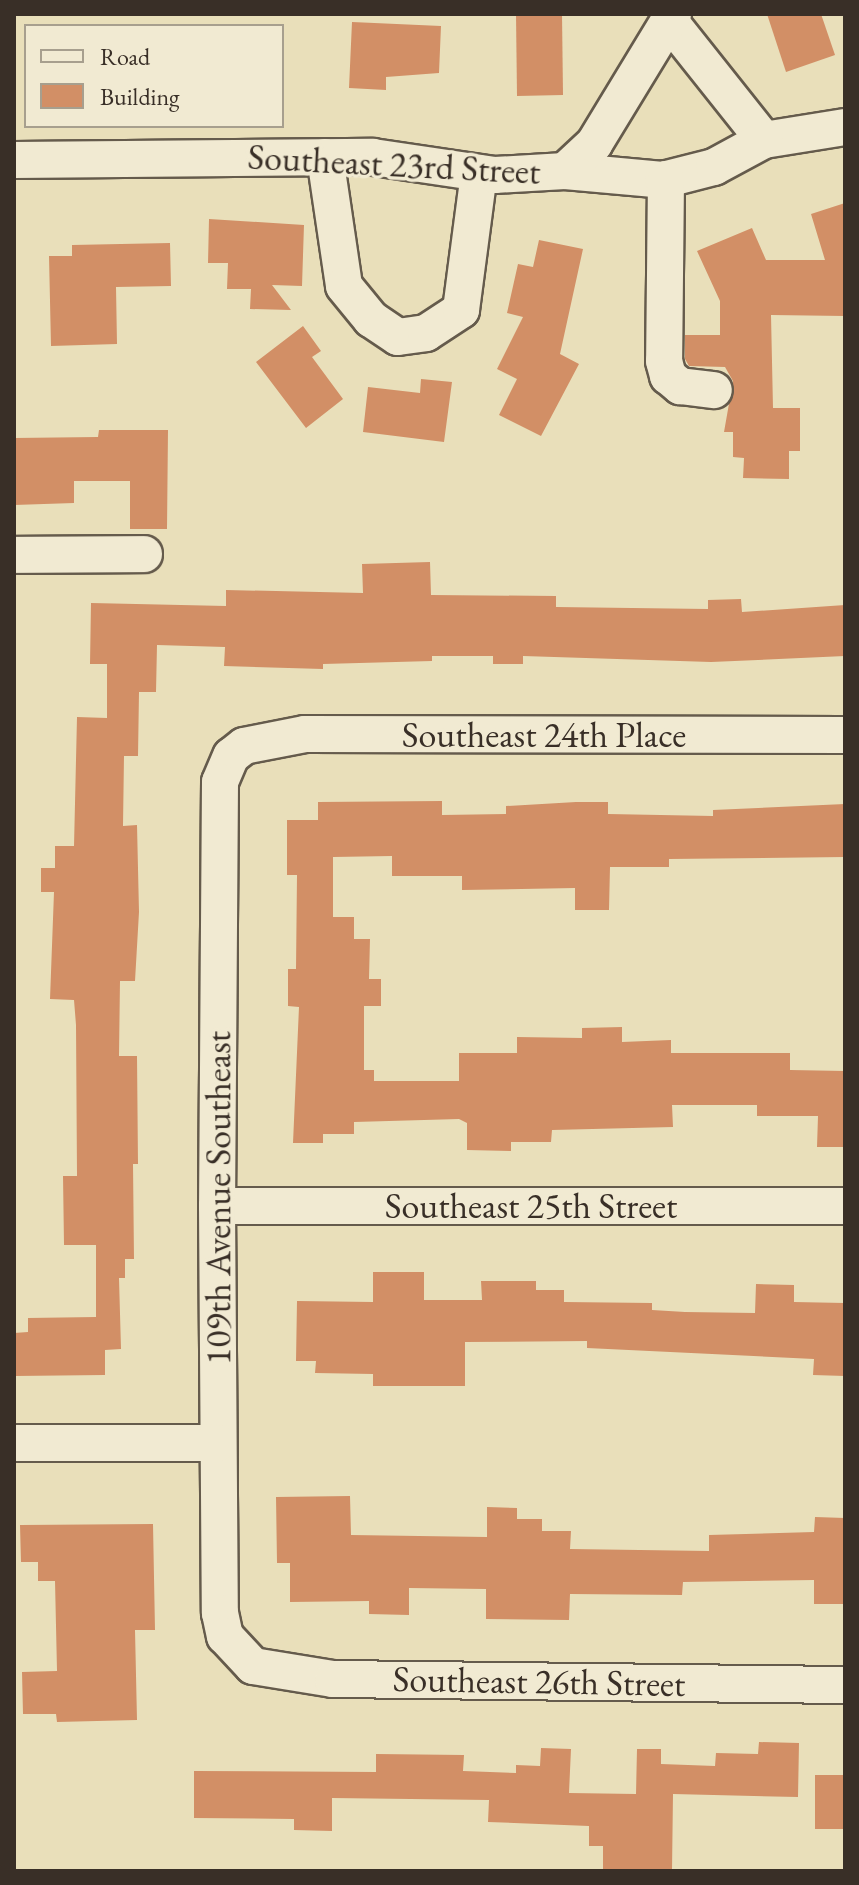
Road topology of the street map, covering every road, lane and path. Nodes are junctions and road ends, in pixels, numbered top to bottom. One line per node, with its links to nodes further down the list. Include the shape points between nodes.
1 (672, 18): 3 (street); 6 (street, via 594,144)
2 (845, 127): 3 (street, Southeast 23rd Street)
3 (764, 140): 8 (street, Southeast 23rd Street, via 714,167)
4 (325, 157): 5 (street, Southeast 23rd Street); 7 (street, Southeast 23rd Street, via 373,157); 7 (street, via 344,286 371,319 398,337 426,333 461,310)
5 (14, 160)
6 (565, 171): 7 (street, Southeast 23rd Street); 8 (street, Southeast 23rd Street, via 613,179)
7 (479, 173)
8 (666, 179): 9 (street, via 664,361 668,376 680,386)
9 (714, 390)
10 (144, 554): 11 (street)
11 (14, 555)
12 (845, 735): 13 (street, Southeast 24th Place, via 305,734)
13 (244, 746): 14 (street, 109th Avenue Southeast, via 231,756 220,782)
14 (217, 1206): 15 (street, Southeast 25th Street); 17 (street, 109th Avenue Southeast)
15 (845, 1206)
16 (14, 1443): 17 (street)
17 (218, 1443): 18 (street, 109th Avenue Southeast, via 220,1613 225,1636)
18 (238, 1654): 19 (street, Southeast 26th Street, via 253,1666 284,1675 333,1679)
19 (845, 1685)

